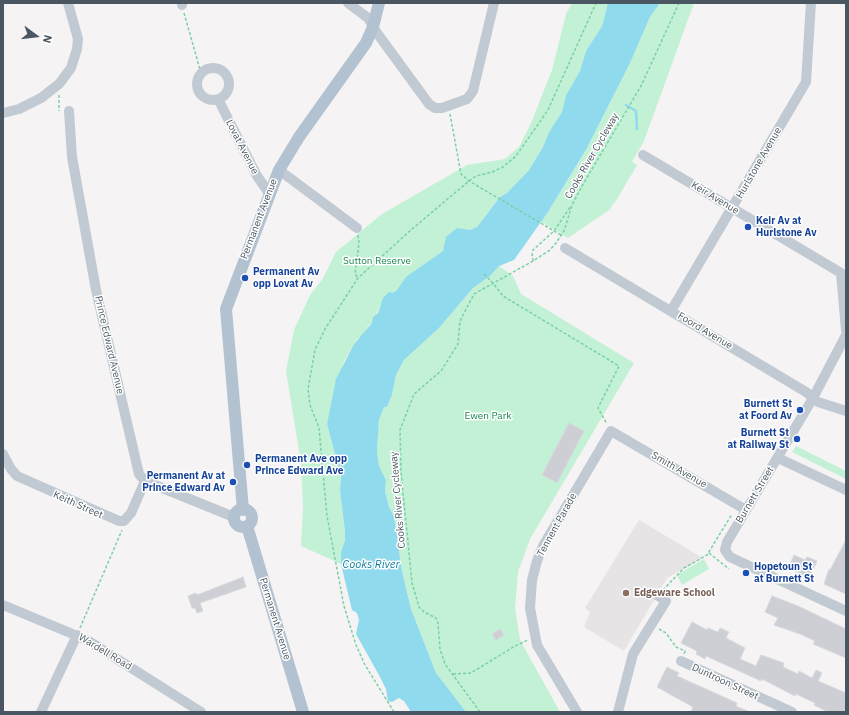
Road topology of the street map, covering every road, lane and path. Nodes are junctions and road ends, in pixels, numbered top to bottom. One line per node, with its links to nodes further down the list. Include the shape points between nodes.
1 (68, 3): 11 (street, via 78,34 78,43 71,68)
2 (348, 3): 9 (street, via 368,18)
3 (379, 3): 9 (main road, Permanent Avenue)
4 (494, 3): 13 (street, via 473,91 467,99)
5 (596, 3): 18 (path, via 548,110 516,156 503,167)
6 (679, 3): 20 (path, Cooks River Cycleway, via 661,46 629,107)
7 (812, 3): 21 (street, Hurlstone Avenue, via 806,82)
8 (182, 4): 10 (path)
9 (373, 27): 13 (street, via 429,104 435,108); 17 (main road, Permanent Avenue, via 366,44 299,137)
10 (201, 73): 12 (street, via 197,83 199,93 208,99); 12 (street, via 217,69 226,76 227,92)
11 (59, 84): 14 (path); 15 (street, via 30,105)
12 (218, 99): 19 (street, Lovat Avenue, via 257,176)
13 (447, 106): 18 (path, via 461,174)
14 (64, 111): 38 (street, Prince Edward Avenue, via 96,290 135,465)
15 (3, 113)
16 (643, 155): 21 (street, Keir Avenue)
17 (279, 170): 19 (main road, Permanent Avenue); 22 (street)
18 (469, 181): 23 (path); 28 (path)
19 (269, 193): 41 (main road, Permanent Avenue, via 226,309)
20 (572, 205): 23 (path); 24 (path, Cooks River Cycleway)
21 (733, 209): 30 (street, Hurlstone Avenue); 31 (street, Keir Avenue, via 841,273)
22 (357, 228): 28 (path, via 359,243 355,274)
23 (554, 231): 24 (path); 26 (path, via 533,250)
24 (561, 236): 26 (path, Cooks River Cycleway, via 550,250)
25 (564, 248): 30 (street, Foord Avenue)
26 (534, 261): 29 (path, Cooks River Cycleway)
27 (484, 274): 29 (path)
28 (358, 278): 59 (path, via 314,350 308,389 310,405 319,428 327,516 344,606 356,646)
29 (493, 282): 35 (path, via 503,296 619,366 598,408); 54 (path, Cooks River Cycleway, via 474,294 460,321 458,344 441,371 414,394 400,430 401,472 412,583 419,607 436,618 442,657 448,670)
30 (671, 311): 33 (street, Foord Avenue)
31 (846, 330)
32 (846, 335): 33 (street, Burnett Street)
33 (812, 398): 34 (street, Foord Avenue); 37 (street, Burnett Street)
34 (846, 411)
35 (611, 431): 40 (street, Smith Avenue); 51 (street, Tennent Parade, via 543,546 537,561 532,580 530,608)
36 (3, 454): 43 (street, Keith Street, via 11,469 25,481 111,519)
37 (778, 458): 39 (street); 40 (street, Burnett Street)
38 (145, 481): 41 (street); 43 (street)
39 (846, 490)
40 (746, 510): 48 (street, Burnett Street, via 727,542 725,550 730,557)
41 (239, 513): 58 (main road, Permanent Avenue, via 250,513 251,518 247,526)
42 (732, 514): 44 (path)
43 (127, 519): 50 (path)
44 (709, 552): 45 (path); 46 (path, via 684,568 666,584)
45 (729, 569)
46 (658, 596): 49 (street, via 666,601)
47 (3, 605): 50 (street, Wardell Road)
48 (846, 612)
49 (652, 625): 52 (path, via 666,632); 62 (street, via 633,654)
50 (77, 635): 55 (street, Wardell Road); 56 (street)
51 (535, 637): 54 (path, via 471,673); 61 (street, Tennent Parade, via 540,653)
52 (676, 647)
53 (681, 661): 63 (street, Duntroon Street)
54 (453, 674): 60 (path, Cooks River Cycleway)
55 (185, 708): 57 (street, Wardell Road)
56 (41, 712)
57 (201, 712)
58 (303, 712)
59 (394, 712)
60 (480, 712)
61 (577, 712)
62 (618, 712)
63 (792, 712)

